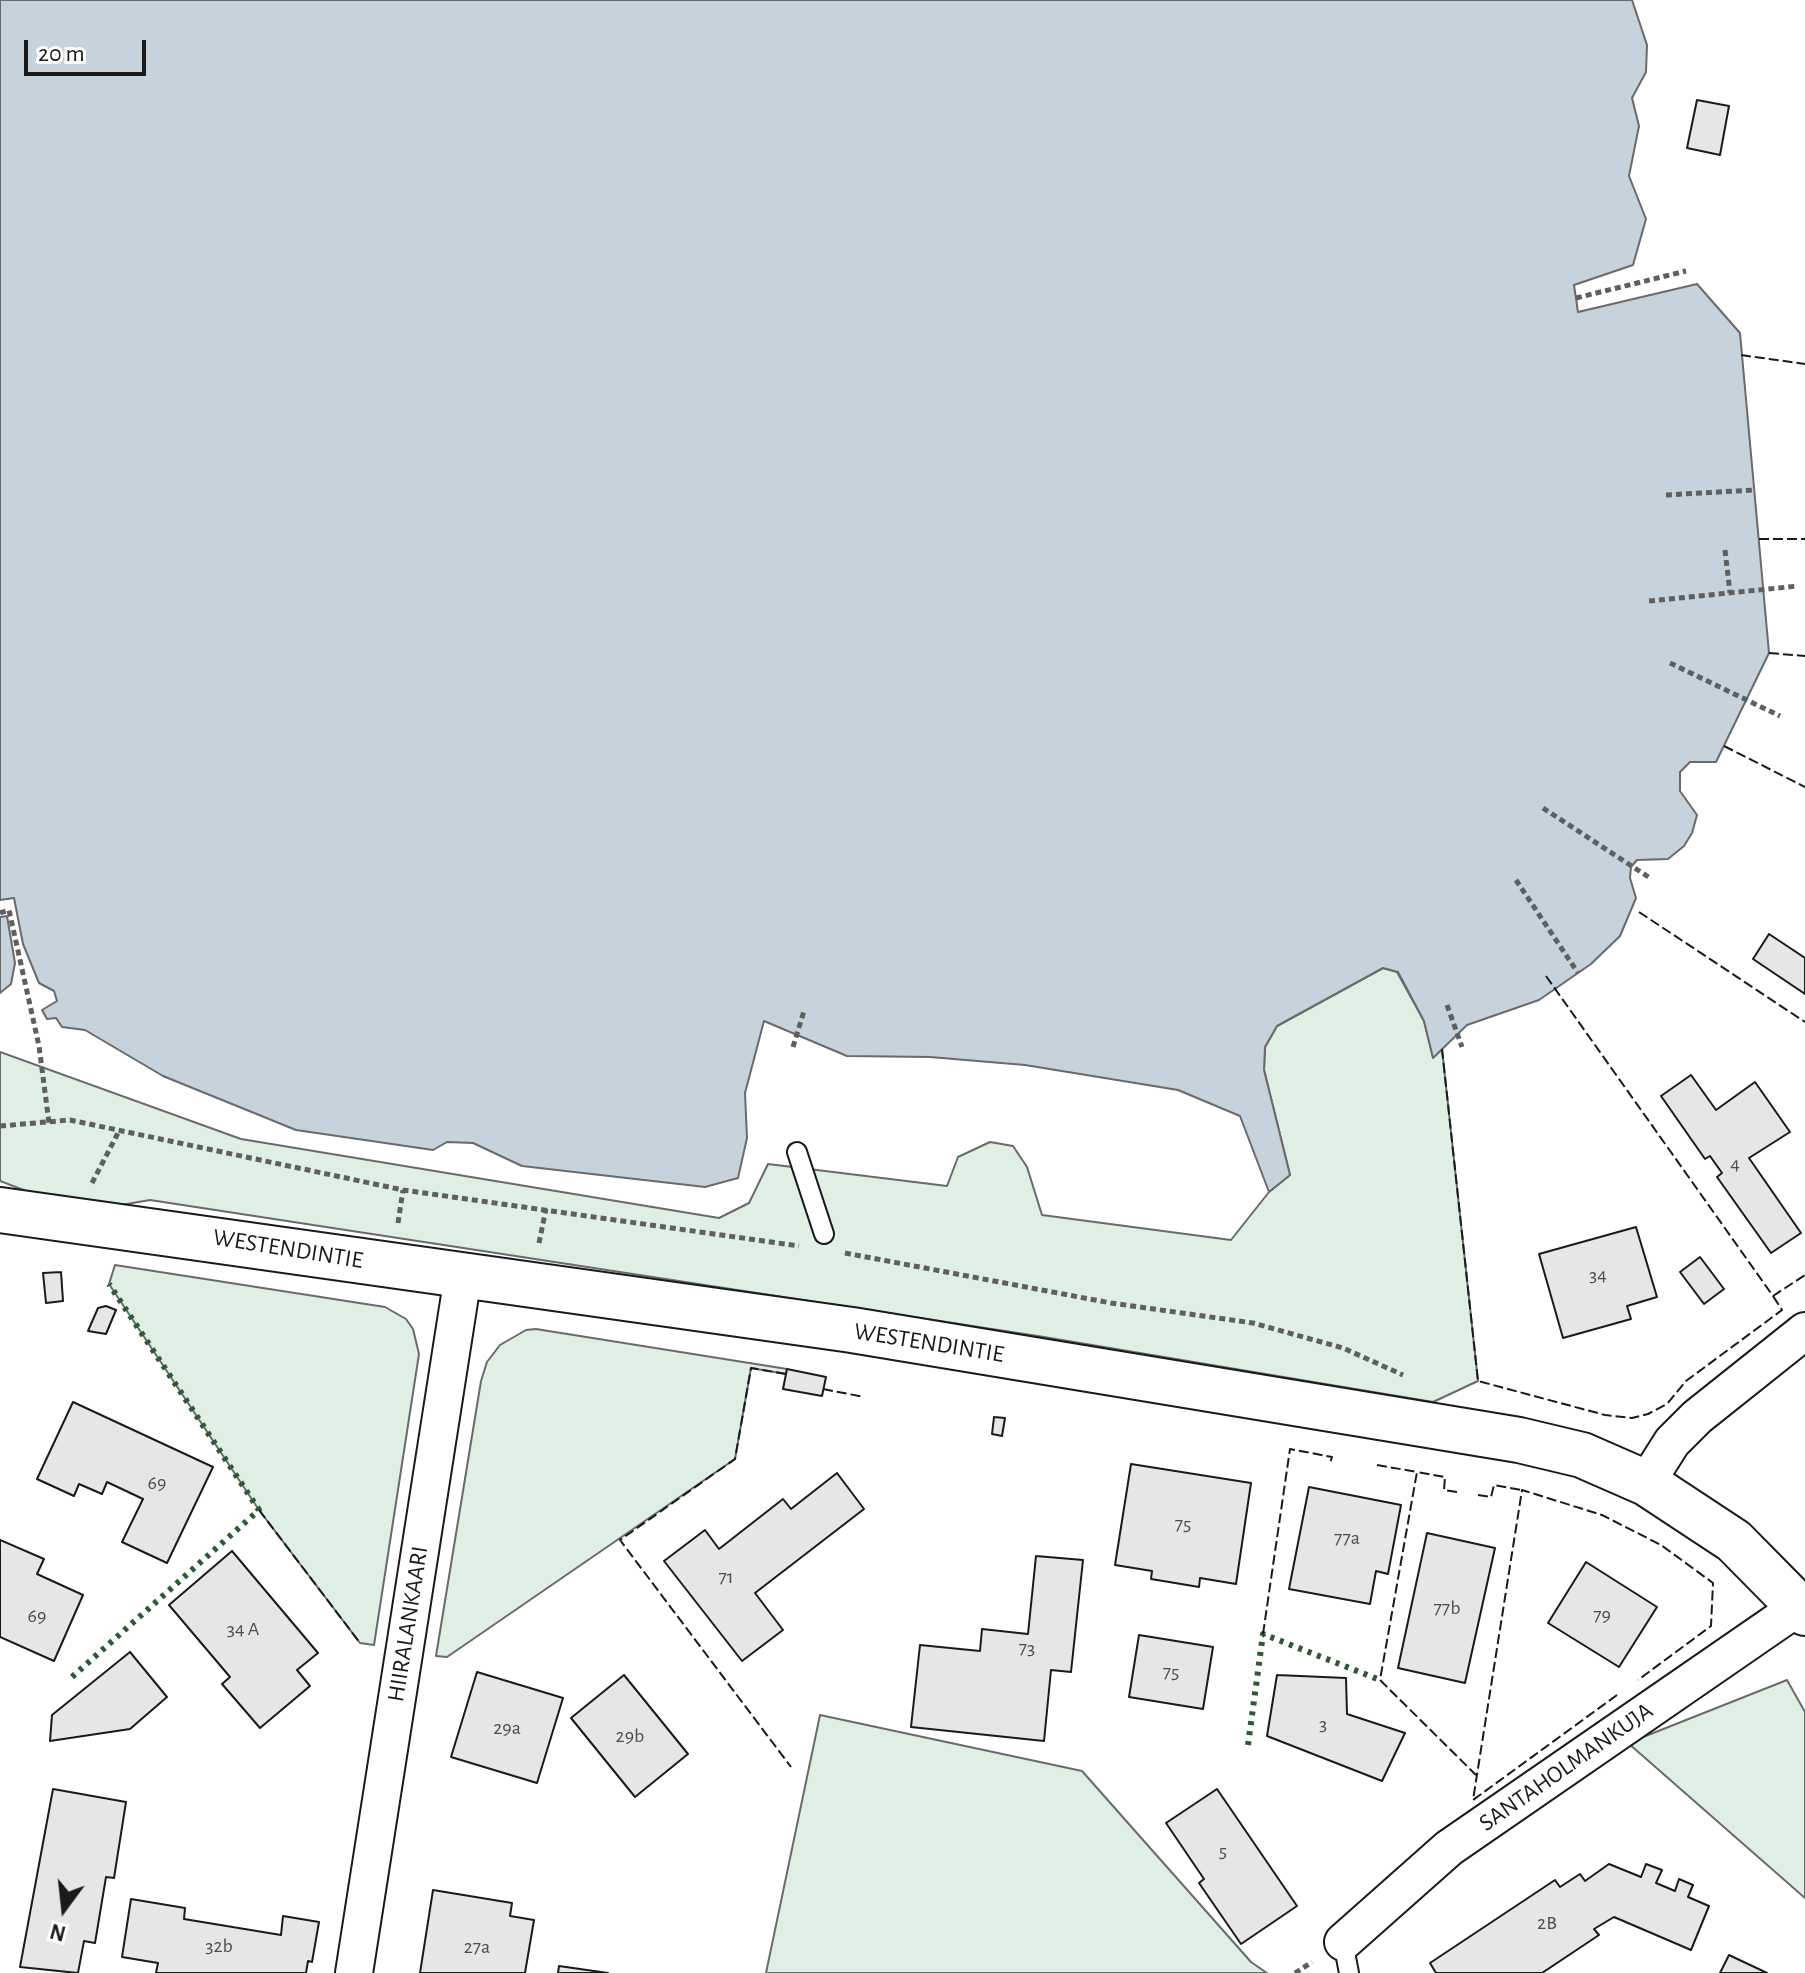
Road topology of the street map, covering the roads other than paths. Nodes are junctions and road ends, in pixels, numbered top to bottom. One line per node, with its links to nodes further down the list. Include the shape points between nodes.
1 (797, 1152): 3 (lane)
2 (0, 1210): 4 (street, WESTENDINTIE)
3 (824, 1234)
4 (463, 1276): 6 (street, WESTENDINTIE, via 852,1330 1519,1440 1582,1455); 9 (street, HIIRALANKAARI)
5 (1805, 1331): 6 (street, via 1697,1417 1672,1442)
6 (1646, 1483): 7 (street, WESTENDINTIE, via 1734,1541)
7 (1803, 1609): 8 (street, SANTAHOLMANKUJA, via 1449,1848)
8 (1346, 1958)
9 (354, 1973)

